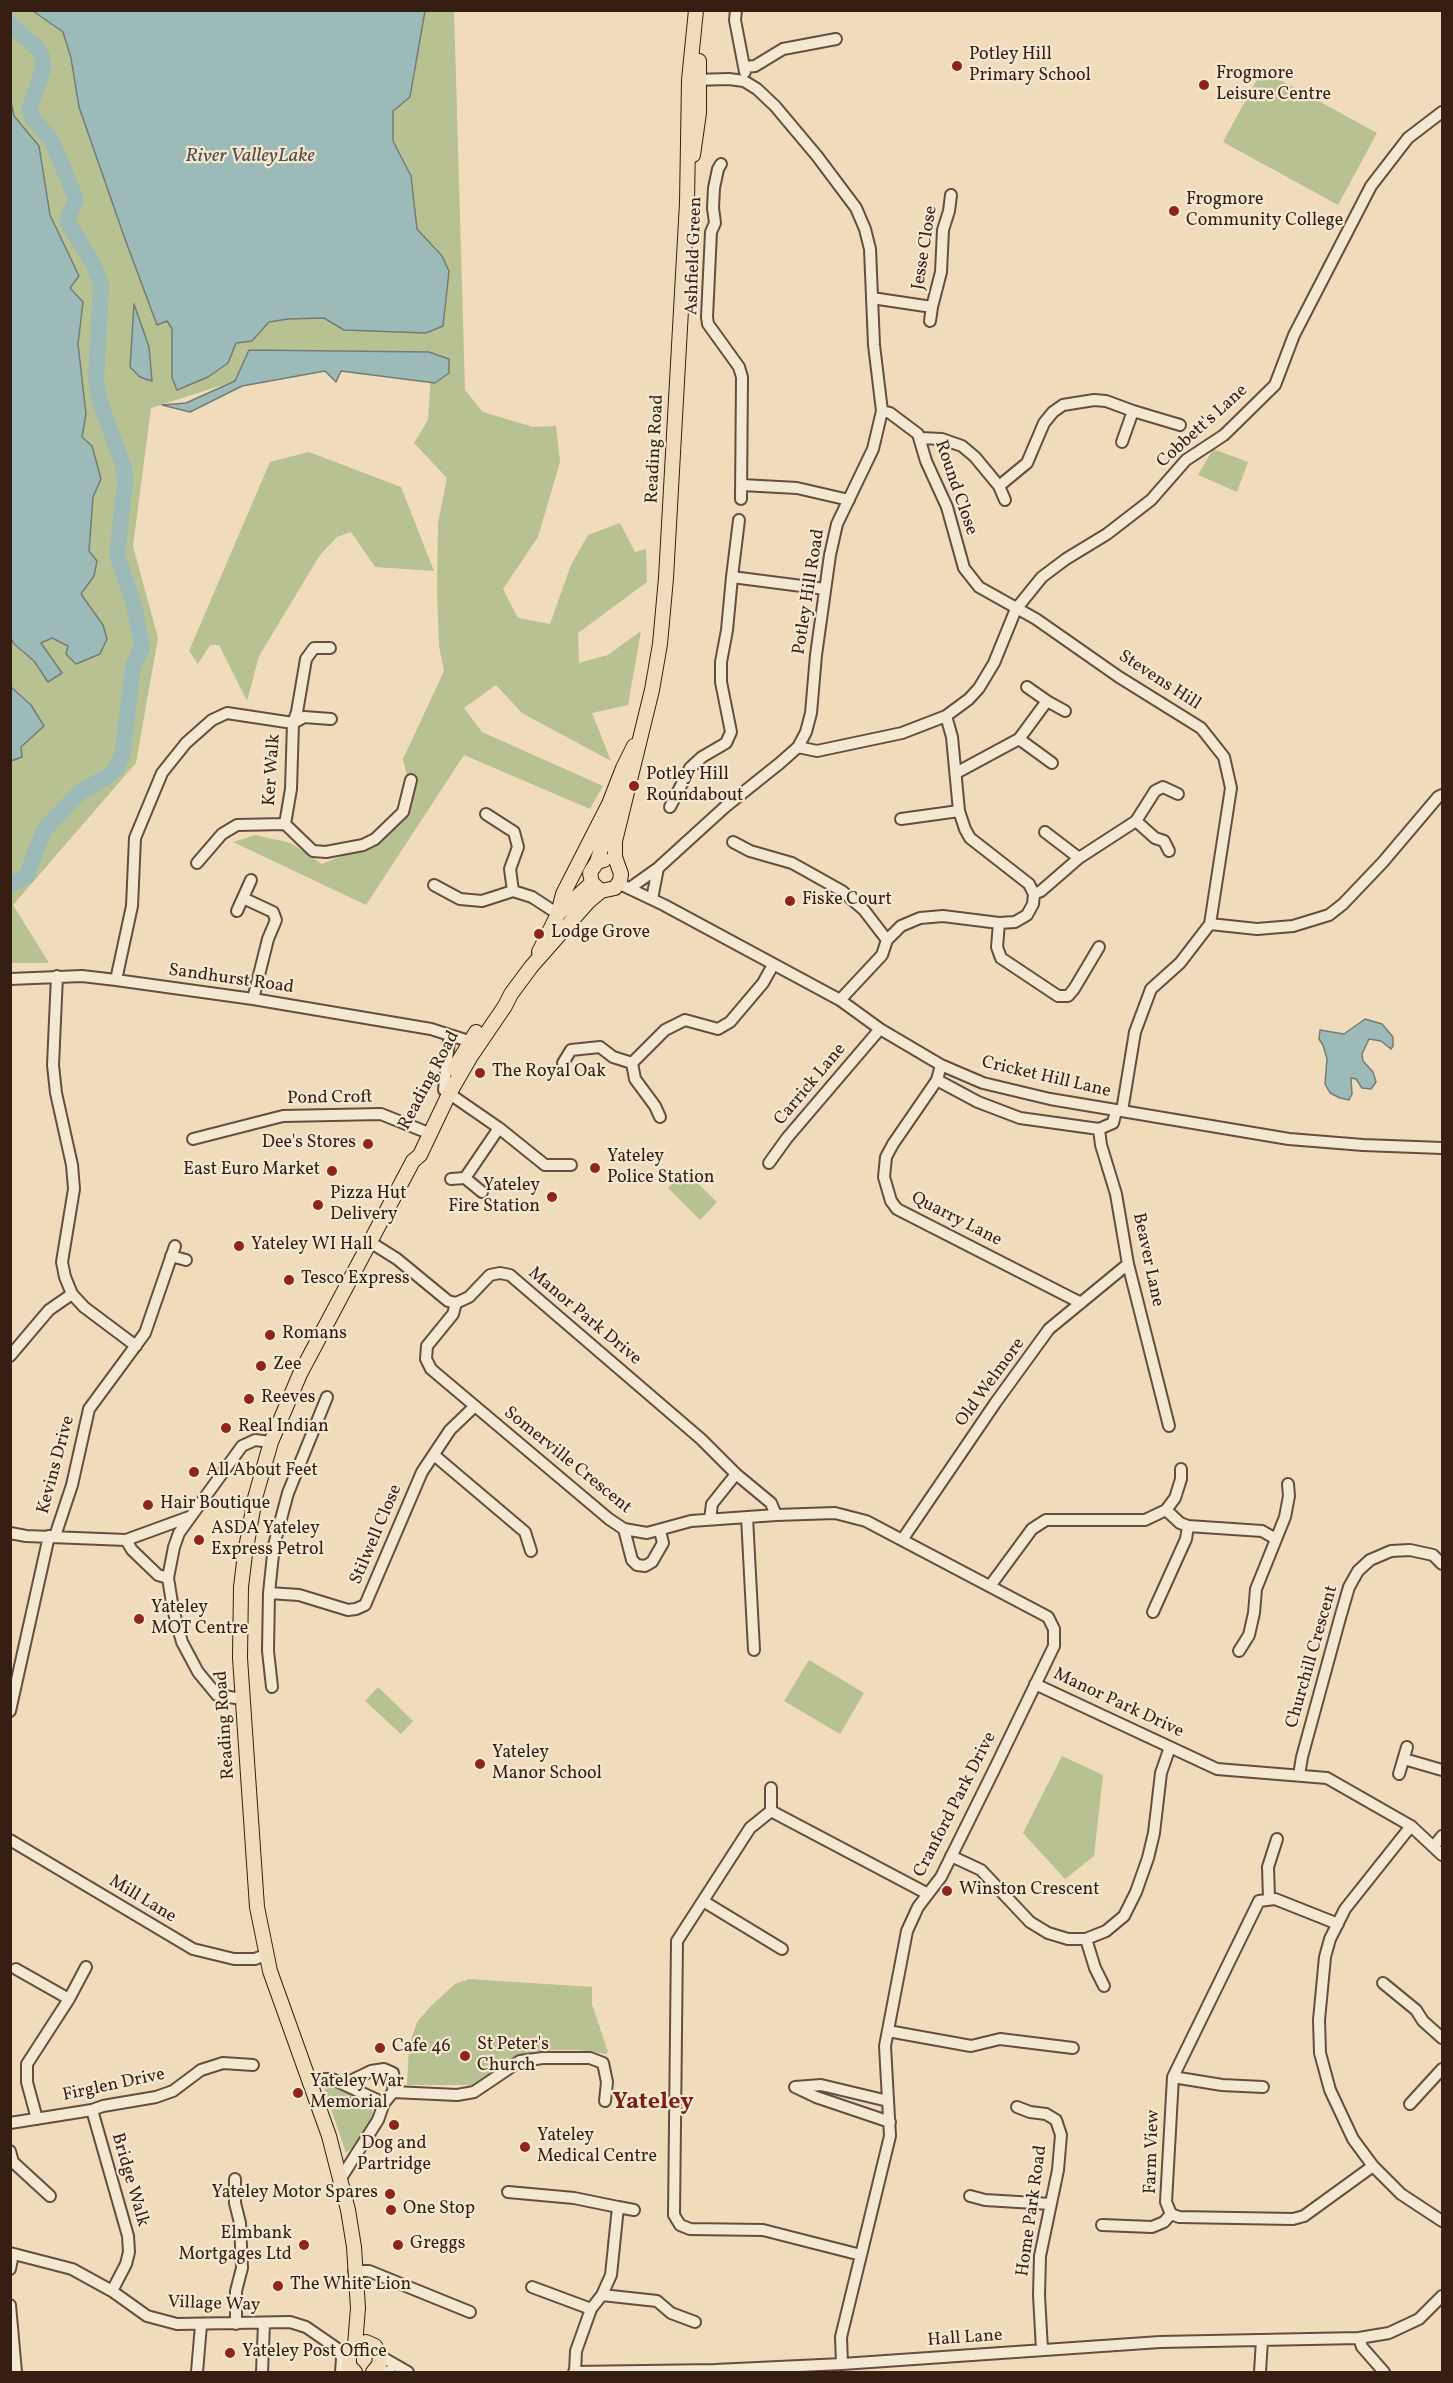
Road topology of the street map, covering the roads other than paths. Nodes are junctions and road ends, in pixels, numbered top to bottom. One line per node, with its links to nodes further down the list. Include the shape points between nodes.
1 (698, 10): 5 (main road, Reading Road)
2 (736, 10): 4 (street)
3 (836, 39): 4 (street, via 783,49 755,66)
4 (745, 66): 6 (street)
5 (694, 80): 6 (street); 34 (main road, Reading Road, via 687,136 689,172 666,578 660,644)
6 (744, 81): 10 (street, Potley Hill Road, via 775,106 856,208 870,249)
7 (1443, 112): 26 (street, Cobbett's Lane, via 1408,138 1371,186 1294,335 1275,385 1224,435 1186,460 1151,500 1042,577)
8 (721, 164): 18 (street, Ashfield Green, via 714,188 707,317 708,324 740,367)
9 (951, 195): 11 (street, Jesse Close)
10 (872, 298): 11 (street, Jesse Close); 13 (street, Potley Hill Road)
11 (932, 307): 12 (street, Jesse Close)
12 (930, 321)
13 (882, 411): 16 (street, Round Close, via 890,413); 21 (street, Potley Hill Road, via 873,449)
14 (1133, 411): 15 (street); 17 (street); 19 (street, via 1106,400 1063,405 1044,423 1027,462)
15 (1180, 425)
16 (920, 438): 19 (street, via 942,439 962,446); 26 (street, Round Close, via 947,507 964,568 979,586)
17 (1122, 442)
18 (742, 484): 20 (street, Ashfield Green); 21 (street, via 797,488)
19 (999, 486): 22 (street)
20 (741, 499)
21 (849, 500): 25 (street, Potley Hill Road, via 837,524)
22 (1005, 501)
23 (739, 520): 24 (street)
24 (732, 577): 25 (street); 43 (street, via 721,662 731,732 726,742 690,768)
25 (825, 590): 36 (street, Potley Hill Road, via 811,713)
26 (1016, 609): 31 (street, via 979,688); 68 (street, Stevens Hill, via 1201,728 1224,756 1231,788)
27 (330, 648): 33 (street, Ker Walk, via 309,652)
28 (1027, 687): 29 (street)
29 (1047, 701): 30 (street); 35 (street)
30 (1065, 711)
31 (946, 716): 36 (street, via 902,733 857,743 817,751); 39 (street)
32 (331, 719): 33 (street, via 304,717)
33 (293, 723): 48 (street, Ker Walk, via 291,789); 75 (street, via 227,712 186,743 162,773 135,838 132,906)
34 (645, 726): 38 (main road, Reading Road); 55 (main road, Reading Road, via 617,830)
35 (1019, 739): 37 (street); 39 (street)
36 (798, 747): 56 (street, Potley Hill Road)
37 (1052, 763)
38 (622, 768): 53 (main road, Reading Road, via 620,791); 66 (main road, Reading Road, via 609,804 563,894)
39 (956, 773): 44 (street)
40 (411, 780): 48 (street, Ker Walk, via 403,812 375,839 363,845 312,851)
41 (1178, 794): 47 (street, via 1163,787 1155,791)
42 (1443, 795): 68 (street, via 1329,915 1293,926 1257,929)
43 (670, 807)
44 (959, 811): 46 (street); 62 (street, via 970,838 1029,884)
45 (486, 814): 61 (street, via 514,832 518,847 510,869)
46 (901, 819)
47 (1136, 821): 51 (street, via 1164,841); 52 (street)
48 (285, 824): 54 (street, via 237,825 222,834)
49 (1045, 832): 52 (street)
50 (733, 842): 69 (street, via 792,863 842,891 864,910)
51 (1169, 851)
52 (1079, 858): 62 (street)
53 (597, 862): 55 (main road, via 610,860); 60 (main road, Reading Road, via 590,873)
54 (197, 863)
55 (617, 866): 59 (main road, Reading Road)
56 (658, 868): 59 (street, Potley Hill Road); 64 (street)
57 (251, 880): 63 (street)
58 (434, 885): 61 (street, via 460,899 482,901)
59 (624, 886): 60 (main road, Reading Road, via 612,890); 64 (street, Cricket Hill Lane)
60 (596, 887): 66 (main road, Reading Road); 72 (main road, Reading Road, via 582,909)
61 (513, 891): 66 (street, via 532,897)
62 (1034, 894): 67 (street, via 1027,915 1015,922)
63 (243, 898): 65 (street); 76 (street, via 273,912 276,920)
64 (652, 899): 71 (street, Cricket Hill Lane)
65 (237, 911)
66 (558, 914): 72 (main road, Reading Road)
67 (999, 923): 69 (street, via 943,916 920,918 901,926); 70 (street, via 997,947 1001,958 1058,996 1068,996 1074,989)
68 (1210, 924): 86 (street, Stevens Hill, via 1180,963 1151,989 1136,1032)
69 (887, 940): 77 (street, via 882,955)
70 (1099, 947)
71 (773, 965): 77 (street, Cricket Hill Lane); 82 (street, via 764,983 730,1022 718,1029 685,1020 665,1030)
72 (531, 967): 80 (main road, Reading Road, via 506,1006)
73 (57, 976): 74 (street, Sandhurst Road); 75 (street, Sandhurst Road); 101 (street, via 53,1065 74,1189 62,1262)
74 (10, 979)
75 (116, 980): 76 (street, Sandhurst Road)
76 (253, 999): 79 (street, Sandhurst Road, via 431,1029)
77 (840, 1000): 78 (street, Cricket Hill Lane)
78 (880, 1029): 83 (street, Cricket Hill Lane); 93 (street, Carrick Lane)
79 (447, 1037): 80 (street, Sandhurst Road); 85 (street)
80 (471, 1048): 85 (main road, Reading Road)
81 (563, 1063): 82 (street, via 571,1050 600,1047 613,1057)
82 (632, 1063): 87 (street, via 635,1079)
83 (941, 1065): 84 (street, Quarry Lane); 86 (street, Cricket Hill Lane, via 983,1083)
84 (937, 1080): 89 (street, Cricket Hill Lane, via 971,1099 1020,1118); 103 (street, Quarry Lane, via 886,1158 884,1177 891,1201 897,1209)
85 (446, 1092): 88 (street); 90 (main road, Reading Road)
86 (1119, 1111): 89 (street, via 1113,1123); 92 (street, Cricket Hill Lane, via 1289,1139)
87 (660, 1117)
88 (499, 1128): 94 (street, via 545,1165); 95 (street)
89 (1099, 1129): 100 (street, Beaver Lane)
90 (427, 1132): 91 (street, Pond Croft, via 381,1114 283,1116); 98 (main road, Reading Road)
91 (193, 1139)
92 (1443, 1148)
93 (769, 1163)
94 (571, 1165)
95 (465, 1178): 96 (street); 97 (street)
96 (451, 1179)
97 (482, 1192)
98 (370, 1242): 102 (street); 109 (main road, Reading Road, via 304,1364)
99 (186, 1260): 104 (street, Kevins Drive, via 173,1251 145,1333)
100 (1128, 1264): 103 (street, Old Welmore); 108 (street, Beaver Lane)
101 (72, 1294): 104 (street); 105 (street, via 49,1310)
102 (456, 1303): 107 (street, Somerville Crescent, via 453,1314 428,1346 426,1359 431,1370); 112 (street, Manor Park Drive, via 469,1297 490,1275 510,1275 701,1439)
103 (1081, 1303): 126 (street, Old Welmore, via 1049,1329)
104 (136, 1346): 123 (street, Kevins Drive, via 89,1409 72,1485)
105 (10, 1356)
106 (327, 1397): 131 (street, via 280,1519)
107 (475, 1406): 110 (street, Stilwell Close, via 450,1430); 120 (street, Somerville Crescent)
108 (1169, 1426)
109 (272, 1442): 116 (street, via 255,1440 242,1446); 137 (main road, Reading Road, via 255,1498 245,1554 239,1633)
110 (434, 1455): 127 (street, via 525,1532); 131 (street, Stilwell Close, via 422,1472 365,1605 348,1610 299,1594)
111 (1180, 1469): 114 (street, via 1178,1490)
112 (736, 1474): 115 (street, Manor Park Drive, via 771,1503); 118 (street, via 712,1504)
113 (1288, 1484): 124 (street, via 1285,1517)
114 (1166, 1510): 119 (street); 130 (street, via 1145,1520 1046,1520 1032,1529)
115 (776, 1515): 117 (street, Somerville Crescent); 126 (street, Manor Park Drive, via 835,1514 866,1521)
116 (189, 1517): 125 (street); 129 (street, via 174,1547)
117 (747, 1517): 118 (street, Somerville Crescent); 133 (street)
118 (710, 1519): 121 (street, Somerville Crescent)
119 (1188, 1526): 124 (street, via 1262,1531); 132 (street, via 1186,1539)
120 (624, 1529): 121 (street, Somerville Crescent); 121 (street, via 632,1560 645,1566 652,1562 663,1543)
121 (660, 1531)
122 (10, 1533): 123 (street)
123 (52, 1536): 125 (street); 138 (street, Kevins Drive)
124 (1276, 1539): 134 (street, via 1256,1589 1248,1635)
125 (126, 1540): 129 (street, via 158,1575)
126 (902, 1540): 130 (street, Manor Park Drive)
127 (531, 1551)
128 (1443, 1564): 144 (street, Churchill Crescent, via 1433,1555 1391,1551 1370,1560 1358,1571 1340,1618)
129 (168, 1578): 137 (street, via 182,1642 198,1672 217,1695)
130 (990, 1586): 135 (street, Manor Park Drive, via 1048,1617 1054,1629 1054,1646)
131 (269, 1593): 136 (street)
132 (1153, 1612)
133 (754, 1650)
134 (1239, 1651)
135 (1035, 1684): 139 (street, Manor Park Drive); 153 (street, Cranford Park Drive)
136 (272, 1687)
137 (242, 1699): 160 (main road, Reading Road, via 257,1907)
138 (10, 1711)
139 (1170, 1747): 144 (street, Manor Park Drive, via 1217,1769); 158 (street, via 1161,1773 1154,1833 1136,1892 1124,1916 1106,1931)
140 (1407, 1747): 141 (street)
141 (1404, 1759): 142 (street); 143 (street)
142 (1443, 1770)
143 (1399, 1774)
144 (1299, 1775): 147 (street, Manor Park Drive, via 1327,1778)
145 (771, 1788): 146 (street)
146 (771, 1811): 154 (street); 156 (street, via 750,1828)
147 (1411, 1826): 151 (street, Manor Park Drive); 157 (street)
148 (1443, 1836): 151 (street)
149 (1277, 1839): 155 (street, via 1268,1867)
150 (10, 1840): 160 (street, Mill Lane, via 193,1949 234,1959)
151 (1434, 1846): 152 (street, Manor Park Drive)
152 (1443, 1855)
153 (951, 1856): 154 (street, Cranford Park Drive); 158 (street, via 981,1870 1030,1922 1048,1933)
154 (928, 1894): 166 (street, Cranford Park Drive, via 907,1931)
155 (1269, 1898): 157 (street); 171 (street, Farm View, via 1259,1901)
156 (703, 1901): 159 (street); 199 (street, via 677,1941 674,2215 690,2229 764,2230)
157 (1338, 1924): 186 (street, via 1325,1957 1320,2053 1339,2113)
158 (1086, 1939): 164 (street)
159 (782, 1948)
160 (265, 1955): 172 (main road, Reading Road)
161 (86, 1967): 165 (street)
162 (16, 1969): 165 (street)
163 (1383, 1983): 167 (street)
164 (1104, 1986)
165 (69, 1998): 182 (street, via 27,2064)
166 (888, 2031): 168 (street, via 970,2046 1000,2039); 177 (street, Cranford Park Drive)
167 (1443, 2038)
168 (1073, 2048)
169 (253, 2065): 181 (street, Firglen Drive, via 223,2063 201,2070 173,2091)
170 (1443, 2069): 179 (street)
171 (1173, 2077): 174 (street); 195 (street, Farm View, via 1166,2202)
172 (309, 2079): 173 (street, via 332,2079); 187 (main road, Reading Road)
173 (344, 2084): 175 (street, via 384,2068 393,2073); 178 (street)
174 (1263, 2087)
175 (393, 2092): 176 (street, via 457,2095 474,2092 520,2061 590,2058 603,2063); 178 (street)
176 (605, 2101)
177 (888, 2101): 183 (street, Cranford Park Drive); 183 (street, via 821,2085 795,2086)
178 (384, 2103): 187 (street, via 378,2120)
179 (1410, 2104)
180 (1017, 2107): 192 (street, Home Park Road, via 1056,2120 1060,2135 1058,2170)
181 (92, 2110): 182 (street, Firglen Drive); 203 (street, Bridge Walk, via 128,2236 126,2264)
182 (36, 2119): 184 (street, Firglen Drive)
183 (890, 2122): 199 (street, Cranford Park Drive)
184 (10, 2123)
185 (10, 2151): 190 (street, via 13,2162)
186 (1373, 2166): 195 (street, Farm View, via 1304,2216 1293,2219); 196 (street, via 1401,2194)
187 (340, 2178): 201 (main road, Reading Road, via 353,2239)
188 (235, 2179): 211 (street, via 242,2268 236,2291)
189 (508, 2192): 193 (street)
190 (50, 2196)
191 (970, 2196): 192 (street)
192 (1051, 2204): 217 (street, Home Park Road, via 1040,2256)
193 (618, 2207): 194 (street); 204 (street, via 611,2275)
194 (634, 2210)
195 (1172, 2214): 197 (street, via 1152,2227)
196 (1443, 2221)
197 (1102, 2225)
198 (12, 2253): 200 (street); 203 (street, Village Way, via 72,2269)
199 (861, 2255): 219 (street, Cranford Park Drive, via 841,2337)
200 (10, 2269)
201 (354, 2271): 207 (main road, Reading Road); 209 (street, via 369,2271)
202 (532, 2287): 208 (street)
203 (112, 2291): 213 (street, Village Way, via 147,2316)
204 (602, 2295): 208 (street); 210 (street, via 657,2301 671,2313)
205 (1443, 2296): 214 (street, Hall Lane, via 1419,2319 1389,2333)
206 (10, 2306): 224 (street)
207 (357, 2308): 216 (main road, Reading Road); 218 (main road, Reading Road)
208 (591, 2309): 222 (street, via 576,2351)
209 (470, 2312)
210 (695, 2322)
211 (236, 2324): 212 (street, Village Way); 213 (street, Village Way)
212 (264, 2324): 218 (street, Village Way, via 290,2322 337,2340); 226 (street)
213 (201, 2325): 225 (street)
214 (1359, 2338): 215 (street, Hall Lane); 229 (street)
215 (1262, 2340): 217 (street, Hall Lane); 228 (street)
216 (370, 2343): 218 (main road, via 362,2342); 221 (main road, Reading Road, via 378,2351)
217 (1042, 2350): 220 (street, Hall Lane)
218 (348, 2360)
219 (842, 2364): 220 (street, Hall Lane); 223 (street, Hall Lane)
220 (878, 2367)
221 (378, 2369): 227 (street)
222 (575, 2372): 223 (street, Hall Lane)
223 (621, 2372)
224 (16, 2373)
225 (197, 2373)
226 (262, 2373)
227 (408, 2373)
228 (1260, 2373)
229 (1384, 2373)

